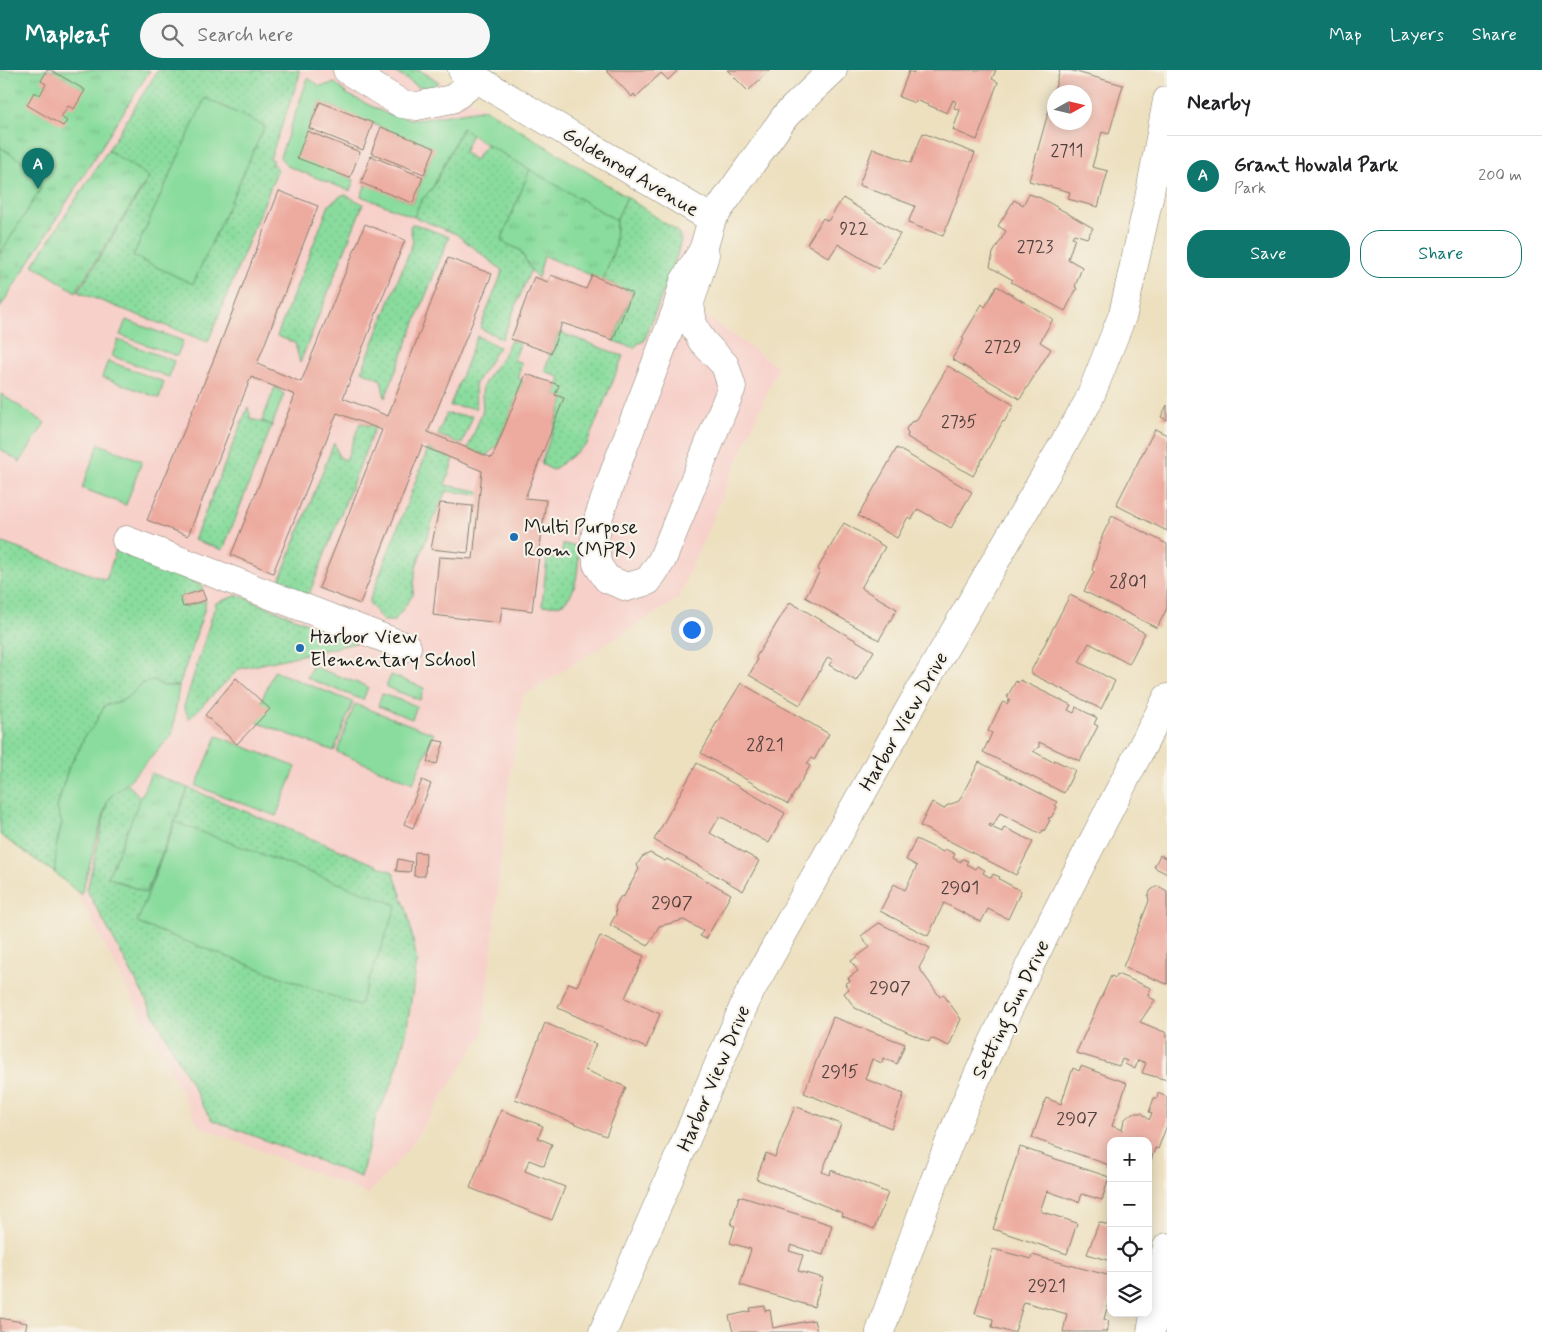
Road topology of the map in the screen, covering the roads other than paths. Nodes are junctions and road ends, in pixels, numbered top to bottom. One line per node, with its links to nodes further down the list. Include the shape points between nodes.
1 (347, 70): 6 (street, via 402,104)
2 (372, 70): 6 (street)
3 (833, 70): 7 (street, Goldenrod Avenue, via 786,115)
4 (470, 75): 6 (street, via 452,99); 7 (street, Goldenrod Avenue)
5 (1167, 100): 13 (street, Harbor View Drive, via 1123,314 1088,402 915,699 750,994)
6 (430, 104)
7 (712, 219): 8 (street)
8 (703, 248): 8 (street, via 684,281 676,311 599,516 595,539 597,564 607,579 627,587 648,581 662,560 732,387 726,365 702,341 693,324 690,303 705,255)
9 (126, 540): 10 (street)
10 (406, 647)
11 (1167, 698): 14 (street, Setting Sun Drive, via 1028,970 966,1102)
12 (1167, 1247): 15 (street)
13 (603, 1332)
14 (880, 1332)
15 (1151, 1332)

